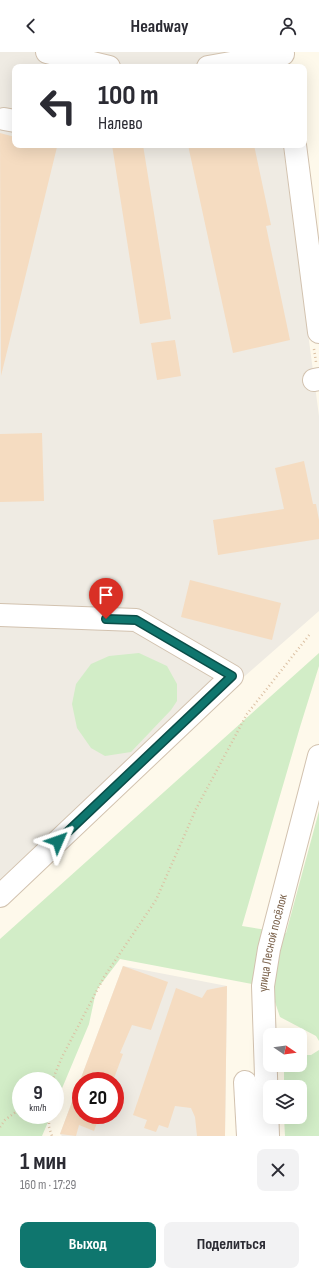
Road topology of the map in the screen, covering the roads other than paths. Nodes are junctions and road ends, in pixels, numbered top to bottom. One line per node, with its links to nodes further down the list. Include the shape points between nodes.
1 (47, 52): 3 (street)
2 (283, 58): 4 (street)
3 (97, 64)
4 (233, 64)
5 (295, 148): 6 (street)
6 (319, 332)
7 (0, 615): 9 (street, via 136,620 232,676)
8 (319, 756): 12 (street, улица Лесной посёлок, via 269,949 263,986)
9 (0, 896)
10 (246, 1082): 11 (street)
11 (248, 1136)
12 (268, 1136)

